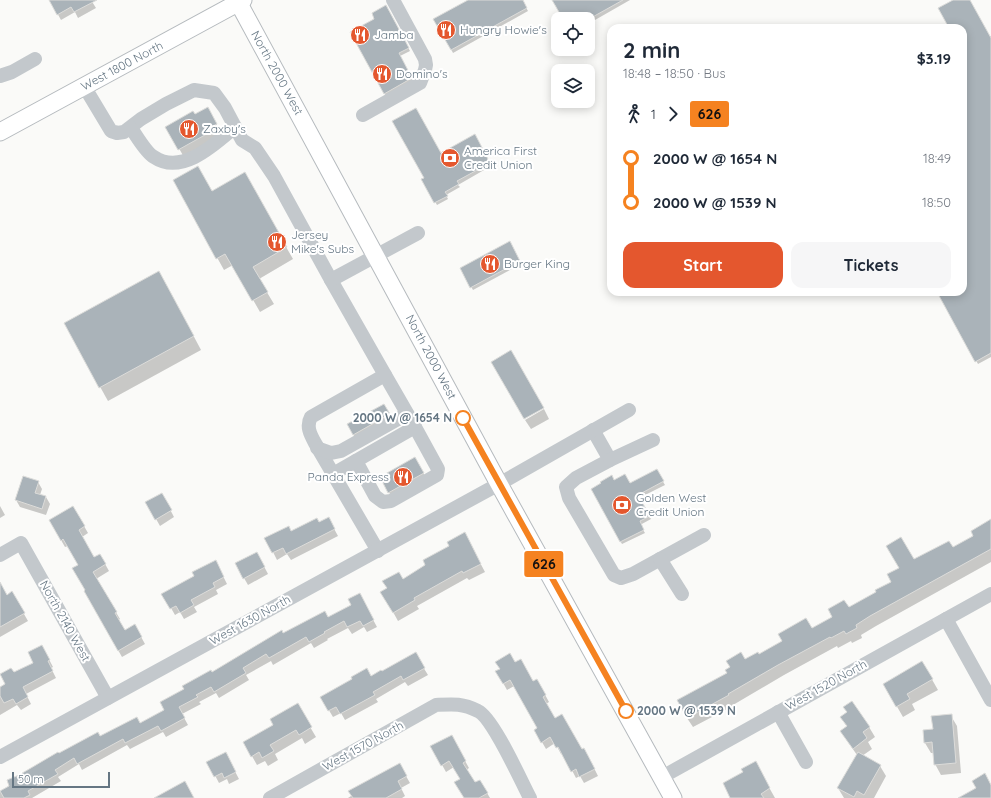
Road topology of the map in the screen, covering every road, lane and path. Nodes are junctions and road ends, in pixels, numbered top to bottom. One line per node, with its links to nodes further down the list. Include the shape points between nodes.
1 (393, 0): 6 (street, via 425,59 425,70 420,83)
2 (240, 1): 5 (main road, West 1800 North); 11 (main road, North 2000 West)
3 (35, 59): 4 (street)
4 (0, 76)
5 (84, 86): 8 (street, via 111,131 117,133); 9 (main road, West 1800 North)
6 (363, 115)
7 (235, 127): 8 (street, via 209,149 186,161 168,163 153,157); 8 (street, via 214,93 194,90 141,119); 12 (street, via 242,140 255,148 274,176)
8 (132, 128)
9 (0, 132)
10 (418, 233): 11 (street)
11 (376, 256): 12 (street); 23 (main road, North 2000 West)
12 (331, 280): 13 (street)
13 (385, 375): 15 (street); 19 (street, via 311,417 308,428)
14 (629, 410): 17 (street, West 1630 North)
15 (407, 414): 16 (street); 19 (street, via 341,451 330,453)
16 (415, 427): 21 (street); 21 (street, via 439,472 406,493 388,502 381,501)
17 (593, 430): 20 (street); 23 (street, West 1630 North)
18 (654, 440): 20 (street)
19 (317, 448): 22 (street)
20 (610, 460): 27 (street, via 570,483 566,487 570,498 614,575 621,578 633,574)
21 (356, 461): 22 (street)
22 (333, 474): 25 (street)
23 (499, 484): 25 (street, West 1630 North); 36 (main road, North 2000 West)
24 (704, 535): 27 (street)
25 (378, 551): 31 (street, West 1630 North)
26 (0, 555): 31 (street, North 2140 West, via 21,543)
27 (660, 559): 28 (street)
28 (682, 594)
29 (991, 594): 30 (street, West 1520 North)
30 (946, 619): 32 (street); 33 (street, West 1520 North)
31 (108, 698): 34 (street, West 1630 North)
32 (991, 700)
33 (778, 712): 35 (street); 36 (street, West 1520 North)
34 (0, 757)
35 (806, 762)
36 (662, 777): 39 (main road, North 2000 West)
37 (270, 798): 38 (street, West 1570 North, via 436,705 459,704 480,712 495,730)
38 (530, 798)
39 (673, 798)

